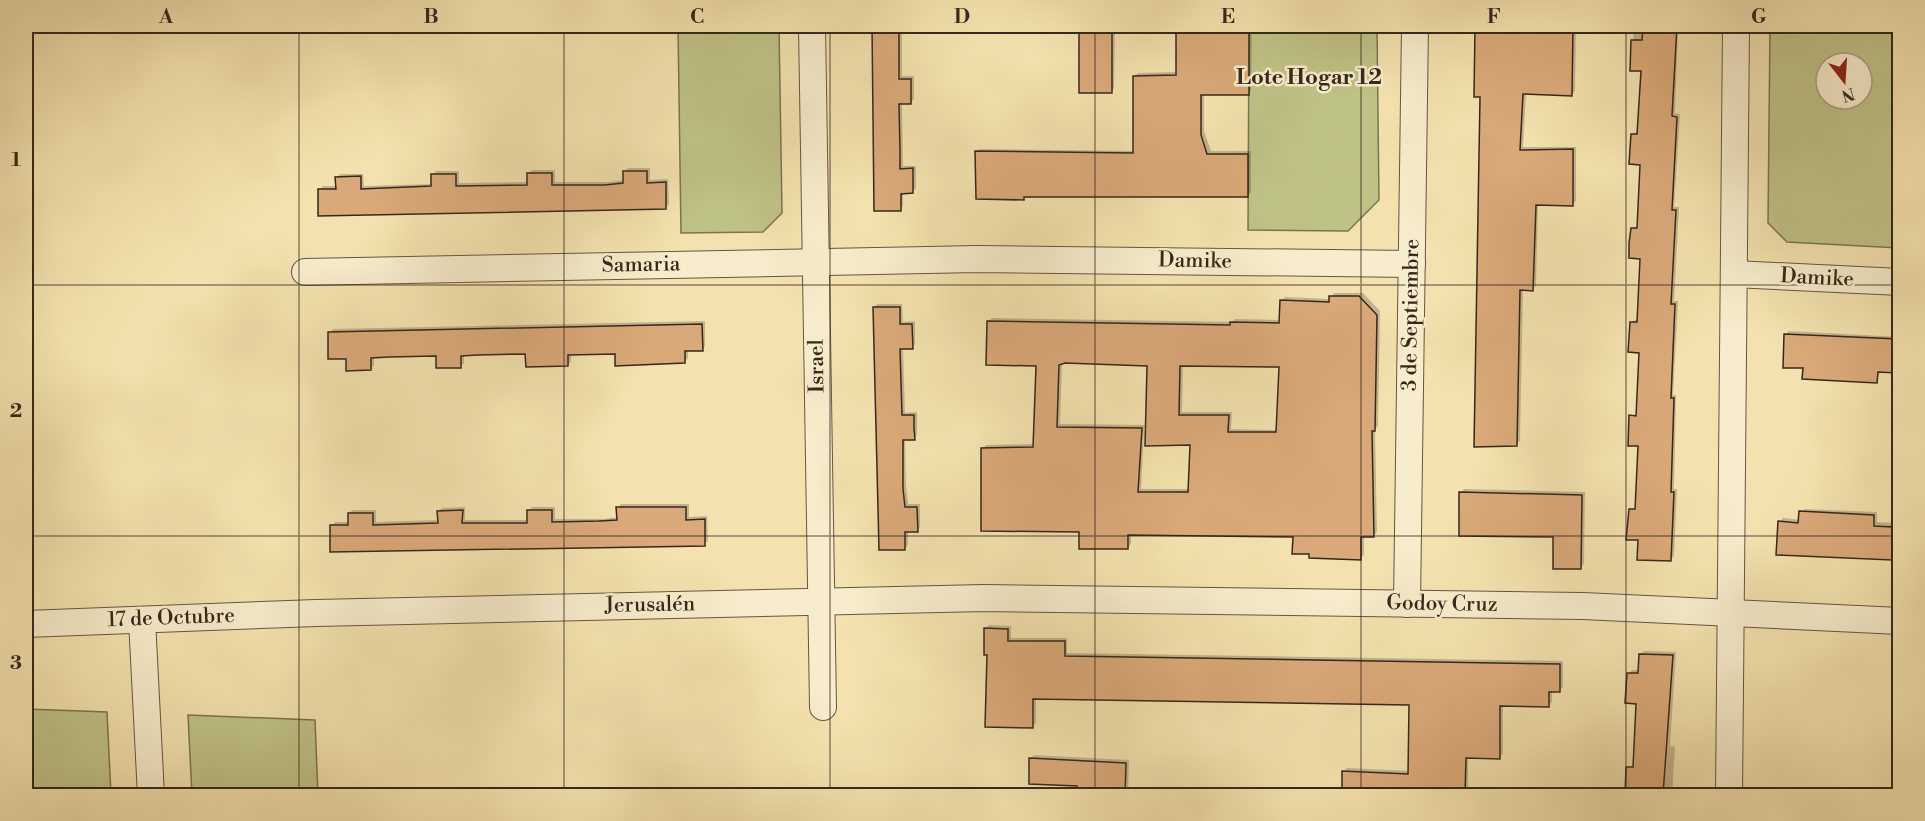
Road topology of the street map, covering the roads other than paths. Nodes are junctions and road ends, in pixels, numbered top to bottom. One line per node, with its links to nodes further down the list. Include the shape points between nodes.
1 (812, 26): 5 (street, Israel)
2 (1415, 26): 6 (street, 3 de Septiembre)
3 (1736, 26): 8 (street)
4 (978, 259): 5 (street, Samaria); 6 (street, Damike)
5 (816, 262): 7 (street, Samaria); 11 (street, Israel)
6 (1412, 264): 12 (street, 3 de Septiembre)
7 (305, 272)
8 (1734, 273): 9 (street, Damike); 14 (street)
9 (1899, 282)
10 (984, 598): 11 (street, Jerusalén); 12 (street, Godoy Cruz)
11 (821, 602): 13 (street, Jerusalén); 18 (street, Israel)
12 (1407, 604): 14 (street, Godoy Cruz)
13 (316, 613): 15 (street, 17 de Octubre)
14 (1731, 613): 16 (street, Godoy Cruz); 20 (street)
15 (142, 620): 17 (street, 17 de Octubre); 19 (street)
16 (1899, 621)
17 (26, 624)
18 (823, 707)
19 (151, 795)
20 (1730, 795)

